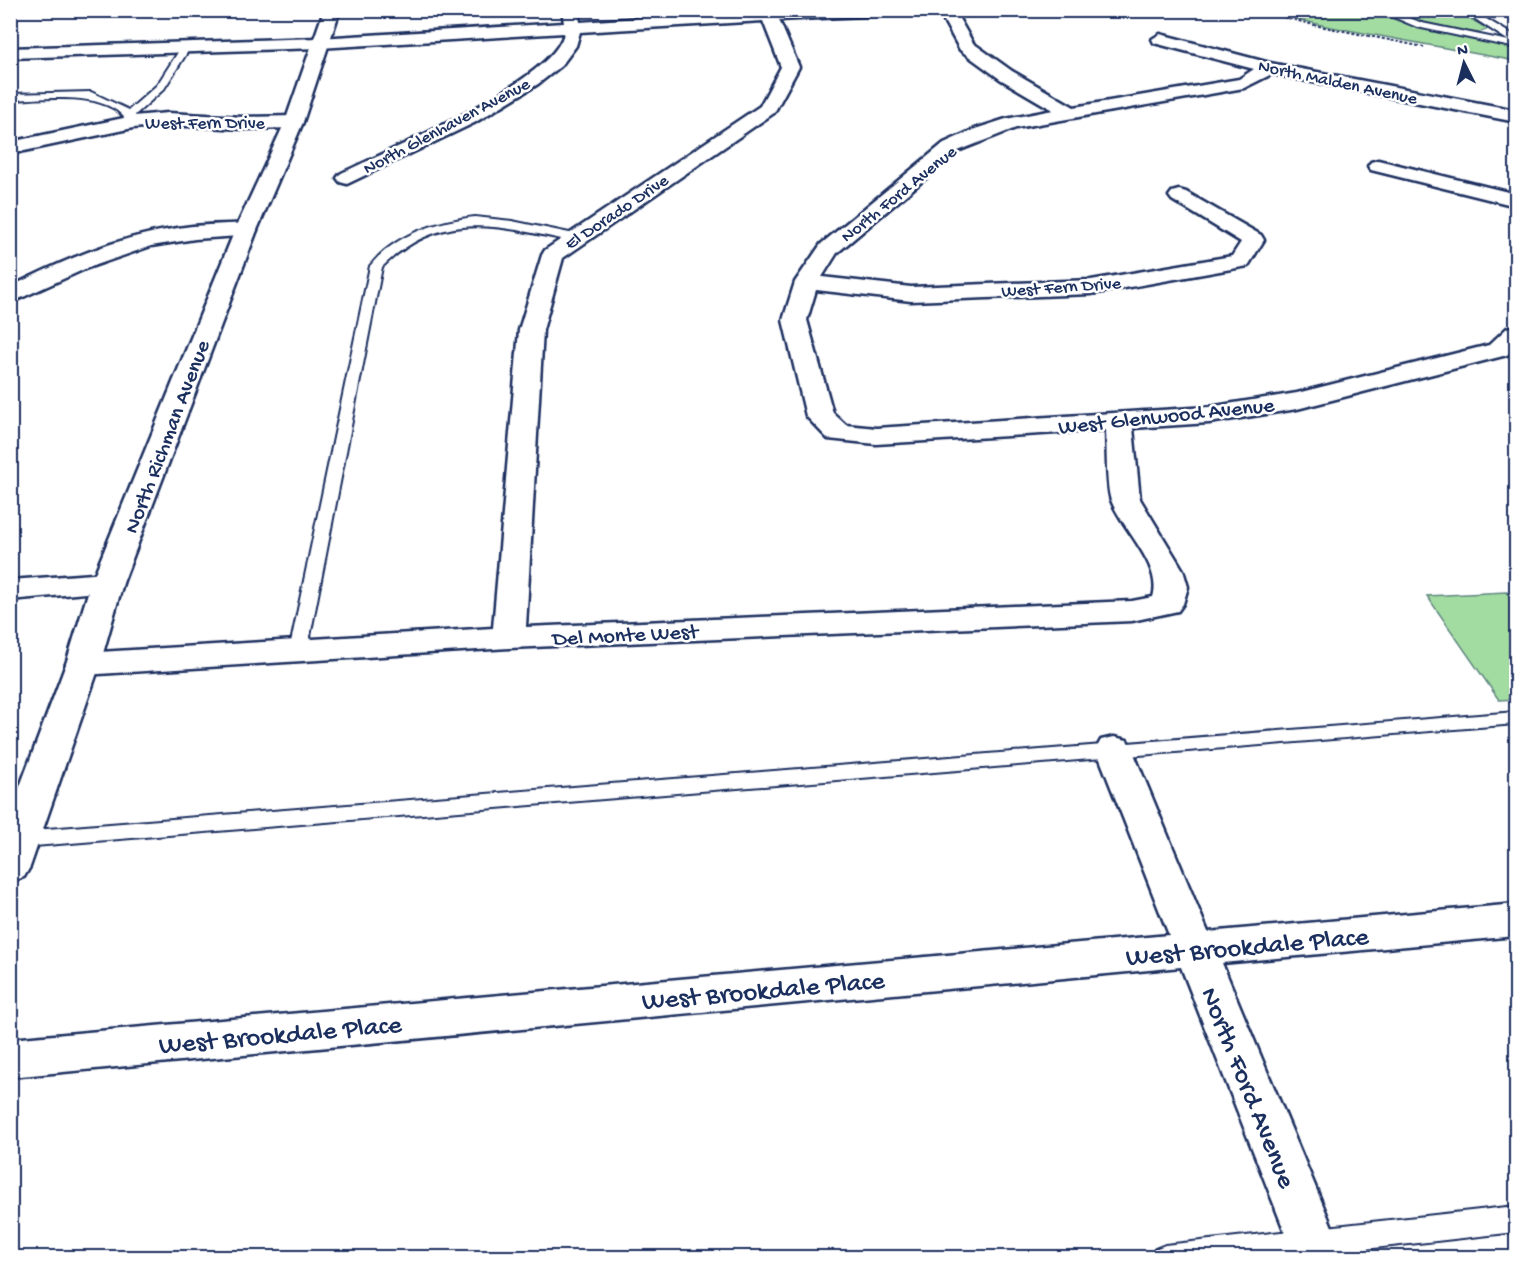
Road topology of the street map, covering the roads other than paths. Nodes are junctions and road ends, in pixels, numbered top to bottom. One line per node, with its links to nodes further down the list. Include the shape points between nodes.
1 (332, 10): 9 (street, North Richman Avenue)
2 (886, 10): 5 (street)
3 (946, 10): 15 (street, via 966,46)
4 (1381, 10): 10 (lane, via 1420,25)
5 (769, 13): 7 (street); 25 (street, El Dorado Drive, via 790,68 767,109)
6 (1516, 13): 10 (lane, via 1473,15)
7 (572, 19): 9 (street); 21 (street, North Glenhaven Avenue, via 567,48 547,71 500,101)
8 (1160, 39): 13 (street, North Malden Avenue)
9 (319, 43): 11 (street); 18 (street, North Richman Avenue)
10 (1516, 43)
11 (185, 48): 12 (street); 17 (lane, via 161,87)
12 (10, 53)
13 (1269, 68): 15 (street, North Ford Avenue, via 1244,83); 16 (street, North Malden Avenue)
14 (10, 97): 17 (lane, via 91,95)
15 (1071, 113): 26 (street, North Ford Avenue, via 1013,123 951,147 829,249)
16 (1516, 116)
17 (131, 118): 18 (street, West Fern Drive); 19 (street, West Fern Drive)
18 (294, 122): 24 (street, North Richman Avenue)
19 (10, 148)
20 (1378, 166): 23 (street)
21 (347, 178)
22 (1179, 196): 26 (street, West Fern Drive, via 1253,240 1240,261 1091,287 910,294)
23 (1516, 200)
24 (246, 230): 27 (street, via 194,232 142,242 62,269); 31 (street, North Richman Avenue)
25 (575, 238): 33 (street, El Dorado Drive, via 553,255 531,330); 34 (lane, via 474,221 426,232 384,256 375,266)
26 (807, 282): 30 (street, North Ford Avenue, via 795,320 820,416)
27 (10, 296)
28 (1510, 347): 29 (street, West Glenwood Avenue, via 1297,400 1209,415)
29 (1119, 422): 30 (street, West Glenwood Avenue, via 876,436); 33 (street, Del Monte West, via 1125,499 1167,570 1172,586 1167,604 1131,611)
30 (838, 433)
31 (107, 583): 32 (street); 35 (street, North Richman Avenue)
32 (10, 590)
33 (509, 638): 34 (street, Del Monte West)
34 (298, 652): 35 (street, Del Monte West)
35 (82, 664): 38 (street, North Richman Avenue)
36 (1516, 718): 37 (lane)
37 (1114, 749): 38 (lane); 41 (street, North Ford Avenue)
38 (21, 839): 39 (street, North Richman Avenue)
39 (10, 867)
40 (1516, 920): 41 (street, West Brookdale Place)
41 (1195, 950): 42 (street, West Brookdale Place); 44 (street, North Ford Avenue)
42 (10, 1058)
43 (1516, 1219): 44 (lane)
44 (1316, 1249): 45 (lane)
45 (1165, 1257)

